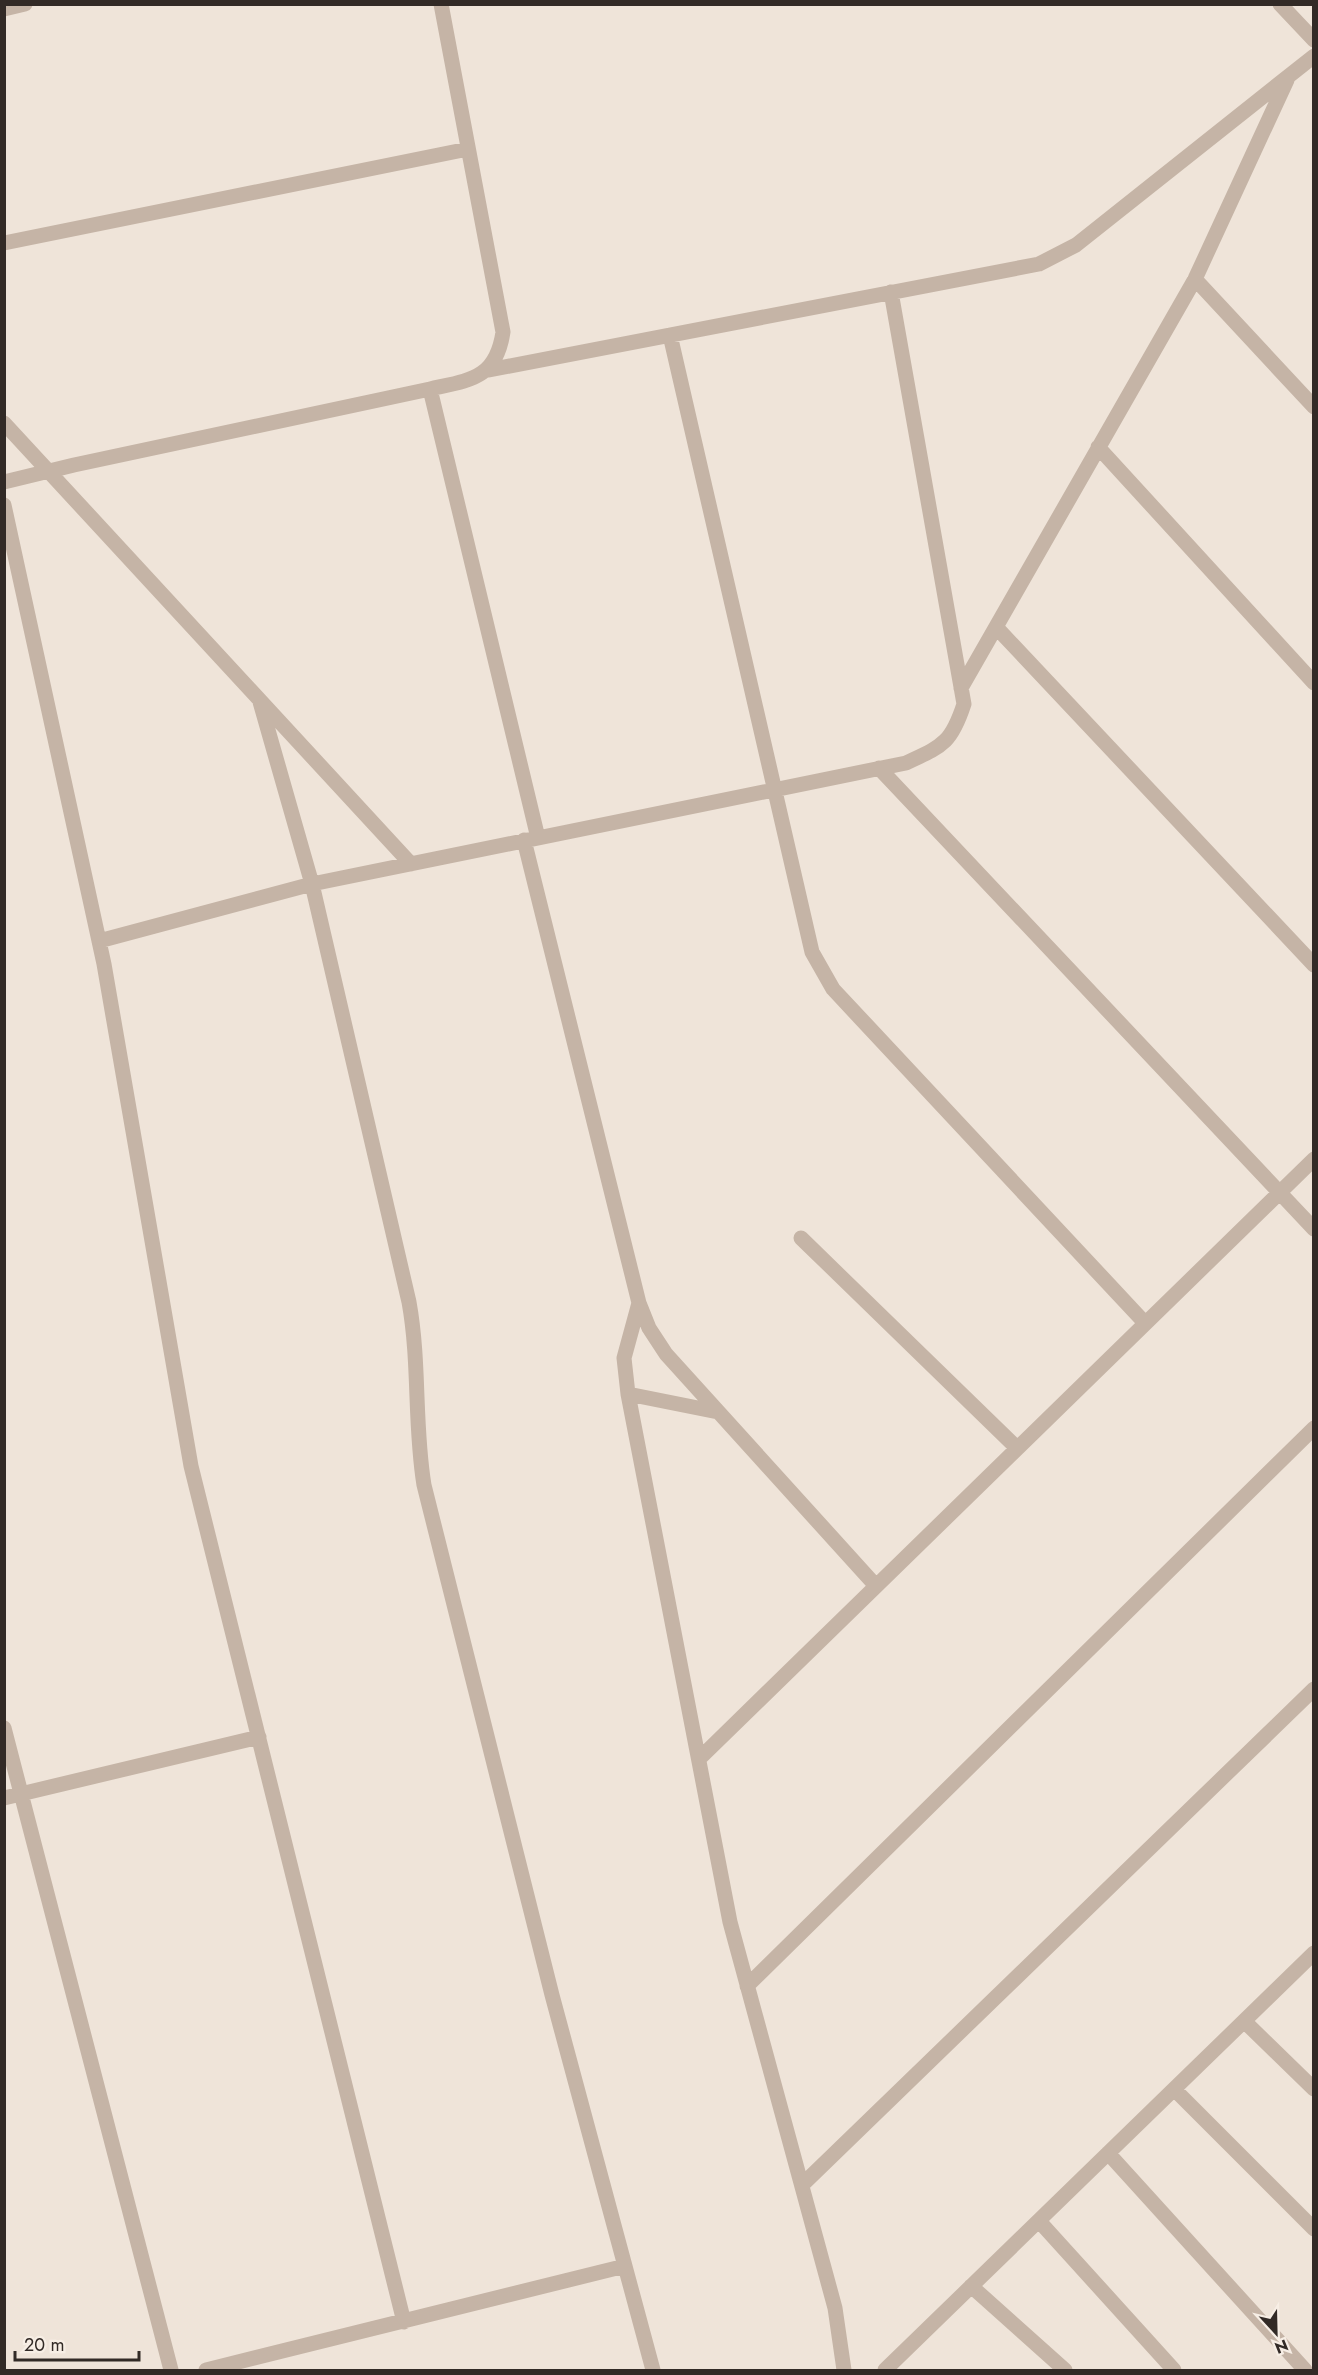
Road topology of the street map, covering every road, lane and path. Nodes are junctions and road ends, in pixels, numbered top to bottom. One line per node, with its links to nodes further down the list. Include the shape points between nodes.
1 (25, 4): 4 (street)
2 (441, 4): 8 (street)
3 (1280, 4): 5 (street)
4 (4, 9)
5 (1314, 40)
6 (1314, 56): 7 (street)
7 (1289, 76): 10 (street); 11 (street, via 1086,238 1056,257 1039,264)
8 (468, 149): 9 (street); 13 (street, via 503,332 500,350)
9 (4, 243)
10 (1195, 279): 15 (street); 17 (street)
11 (891, 292): 12 (street); 23 (street)
12 (670, 335): 13 (street); 26 (street)
13 (489, 370): 14 (street, via 473,379)
14 (430, 389): 18 (street); 27 (street)
15 (1314, 407)
16 (4, 423): 18 (street)
17 (1098, 447): 21 (street); 22 (street)
18 (48, 471): 19 (street); 24 (street)
19 (4, 482)
20 (4, 504): 30 (street)
21 (996, 627): 23 (street); 31 (street)
22 (1314, 683)
23 (961, 688): 25 (street, via 964,704 957,727 939,748 906,763)
24 (261, 702): 28 (street); 29 (street)
25 (879, 768): 26 (street); 33 (street)
26 (774, 790): 27 (street); 37 (street, via 812,952 832,989)
27 (531, 839): 28 (street); 36 (street)
28 (411, 864): 29 (street)
29 (312, 884): 30 (street); 58 (street, via 414,1331 423,1485)
30 (99, 940): 45 (street, via 191,1466)
31 (1314, 965)
32 (1314, 1159): 33 (street)
33 (1278, 1193): 34 (street); 37 (street)
34 (1314, 1229)
35 (801, 1238): 41 (street)
36 (639, 1303): 38 (street, via 624,1358); 39 (street, via 666,1354)
37 (1145, 1323): 41 (street)
38 (628, 1394): 39 (street); 46 (street)
39 (718, 1412): 42 (street)
40 (1314, 1428): 50 (street)
41 (1017, 1448): 42 (street)
42 (876, 1586): 46 (street)
43 (1314, 1689): 55 (street)
44 (4, 1728): 47 (street)
45 (259, 1737): 47 (street); 60 (street)
46 (700, 1758): 50 (street, via 725,1896)
47 (21, 1794): 48 (street); 62 (street)
48 (4, 1797)
49 (1314, 1953): 51 (street)
50 (747, 1986): 55 (street)
51 (1244, 2021): 52 (street); 53 (street)
52 (1174, 2089): 54 (street); 57 (street)
53 (1314, 2090)
54 (1108, 2153): 56 (street); 68 (street)
55 (802, 2185): 65 (street, via 835,2308)
56 (1039, 2221): 59 (street); 67 (street)
57 (1314, 2229)
58 (625, 2266): 60 (street); 64 (street)
59 (971, 2286): 61 (street); 66 (street)
60 (404, 2322): 63 (street)
61 (894, 2367)
62 (171, 2370)
63 (206, 2370)
64 (653, 2370)
65 (844, 2370)
66 (1065, 2370)
67 (1174, 2370)
68 (1305, 2370)

